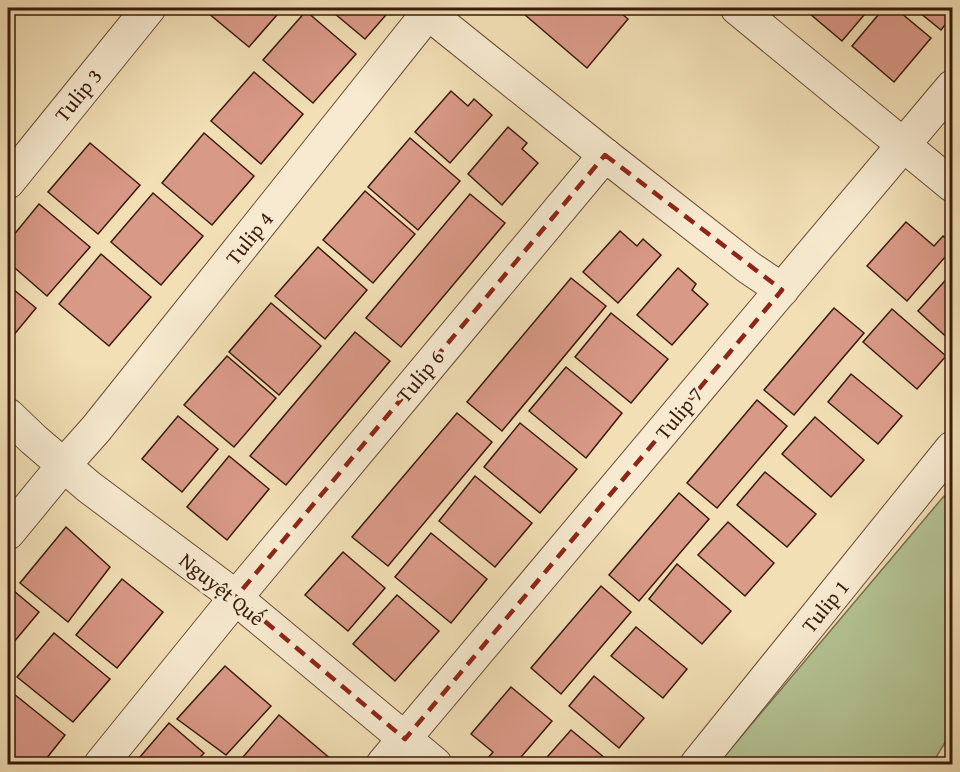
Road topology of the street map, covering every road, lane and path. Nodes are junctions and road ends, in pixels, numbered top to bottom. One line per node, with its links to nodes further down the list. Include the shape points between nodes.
1 (149, 8): 7 (street, Tulip 3)
2 (738, 8): 5 (street)
3 (430, 10): 6 (street); 12 (street, Tulip 4)
4 (952, 87): 5 (street, Tulip 7)
5 (904, 144): 8 (street); 9 (street, Tulip 7)
6 (604, 155): 9 (street); 14 (street, Tulip 6)
7 (8, 182)
8 (952, 185)
9 (782, 290): 15 (street, Tulip 7)
10 (8, 415): 12 (street, Nguyệt Quế)
11 (952, 448): 20 (street, Tulip 1)
12 (63, 466): 13 (street, Tulip 4); 14 (street, Nguyệt Quế)
13 (8, 533)
14 (236, 597): 15 (street, Nguyệt Quế); 17 (street, Tulip 6)
15 (405, 739): 18 (street, Tulip 7); 19 (street, Nguyệt Quế)
16 (952, 754): 21 (path)
17 (100, 765)
18 (383, 765)
19 (435, 765)
20 (697, 765)
21 (944, 765)

